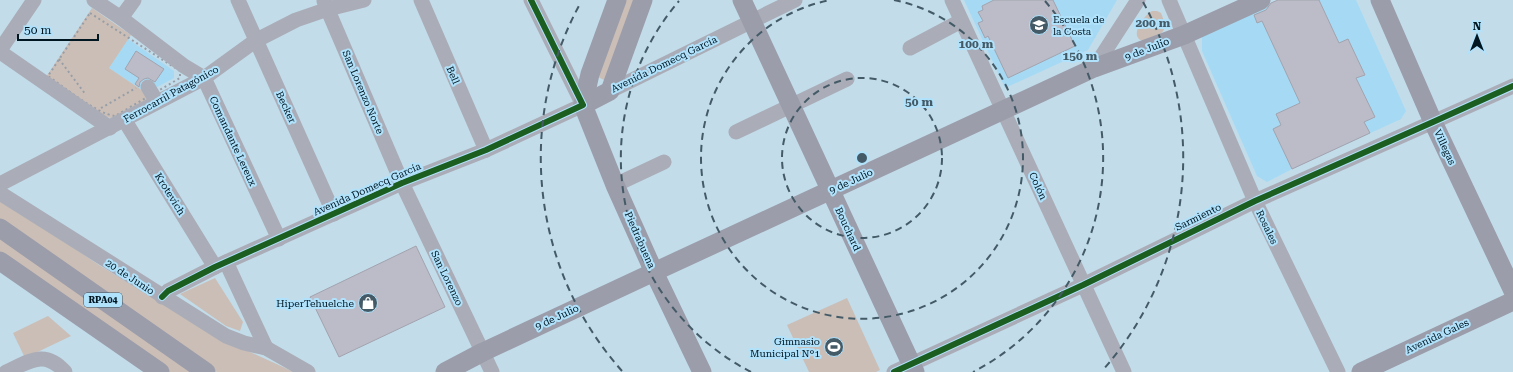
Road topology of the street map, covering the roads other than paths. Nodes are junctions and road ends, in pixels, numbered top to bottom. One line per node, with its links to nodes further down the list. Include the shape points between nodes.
1 (34, 0): 24 (street)
2 (94, 0): 18 (street)
3 (134, 0): 18 (street)
4 (238, 0): 22 (street, Becker)
5 (364, 0): 17 (street, Ferrocarril Patagónico)
6 (421, 0): 37 (street, Bell)
7 (532, 0): 30 (street)
8 (618, 0): 30 (main road, via 590,74)
9 (644, 0): 29 (main road)
10 (742, 0): 19 (main road, Bouchard)
11 (795, 0): 19 (street, Avenida Domecq García)
12 (952, 0): 20 (street, Colón)
13 (1138, 0): 25 (street)
14 (1169, 0): 21 (street, Rosales)
15 (1262, 0): 21 (main road, 9 de Julio)
16 (1380, 0): 34 (main road, Villegas)
17 (326, 5): 22 (street, Ferrocarril Patagónico); 40 (street, San Lorenzo Norte)
18 (121, 18): 26 (street)
19 (751, 21): 29 (street, Avenida Domecq García); 31 (main road, Bouchard)
20 (961, 21): 23 (street); 32 (street, Colón)
21 (1184, 35): 25 (main road, 9 de Julio); 44 (street, Rosales)
22 (255, 41): 26 (street, Ferrocarril Patagónico); 45 (street, Becker)
23 (910, 48)
24 (0, 51): 35 (street)
25 (1094, 68): 32 (main road, 9 de Julio)
26 (204, 78): 33 (street, Ferrocarril Patagónico, via 148,93); 47 (street, Comandante Lereux)
27 (847, 79): 31 (street)
28 (1513, 86): 34 (street, Sarmiento)
29 (610, 91): 30 (main road, Avenida Domecq García)
30 (583, 105): 37 (street, Avenida Domecq García); 41 (main road, Piedrabuena)
31 (792, 105): 36 (street); 42 (main road, Bouchard)
32 (1003, 110): 42 (main road, 9 de Julio); 51 (street, Colón)
33 (125, 121): 35 (street, Ferrocarril Patagónico); 49 (street, Krotevich)
34 (1433, 122): 44 (street, Sarmiento); 52 (main road, Villegas)
35 (110, 128): 39 (street, Ferrocarril Patagónico)
36 (736, 132)
37 (486, 150): 40 (street, Avenida Domecq García)
38 (664, 162): 41 (street)
39 (0, 184)
40 (402, 184): 45 (street, Avenida Domecq García); 56 (street, San Lorenzo)
41 (615, 185): 50 (main road, Piedrabuena)
42 (830, 190): 50 (main road, 9 de Julio); 57 (main road, Bouchard)
43 (0, 193): 53 (street, 20 de Junio)
44 (1255, 201): 51 (street, Sarmiento); 68 (street, Rosales)
45 (334, 214): 47 (street, Avenida Domecq García)
46 (0, 228): 61 (main road, RPA04)
47 (279, 239): 49 (street, Avenida Domecq García)
48 (0, 261): 60 (main road, RPA04)
49 (221, 265): 53 (street, Avenida Domecq García, via 168,291); 55 (street, Krotevich)
50 (654, 272): 56 (main road, 9 de Julio); 65 (main road, Piedrabuena)
51 (1083, 285): 57 (street, Sarmiento); 67 (street, Colón)
52 (1513, 291)
53 (162, 297): 55 (street, 20 de Junio, via 226,336)
54 (1513, 301): 69 (main road, Avenida Gales)
55 (266, 348): 62 (street, 20 de Junio)
56 (483, 352): 63 (main road, 9 de Julio); 64 (street, San Lorenzo)
57 (913, 368): 66 (street, Sarmiento)
58 (6, 372): 59 (street, via 44,358 59,365)
59 (65, 372)
60 (160, 372)
61 (206, 372)
62 (308, 372)
63 (445, 372)
64 (492, 372)
65 (702, 372)
66 (894, 372)
67 (1124, 372)
68 (1338, 372)
69 (1361, 372)

